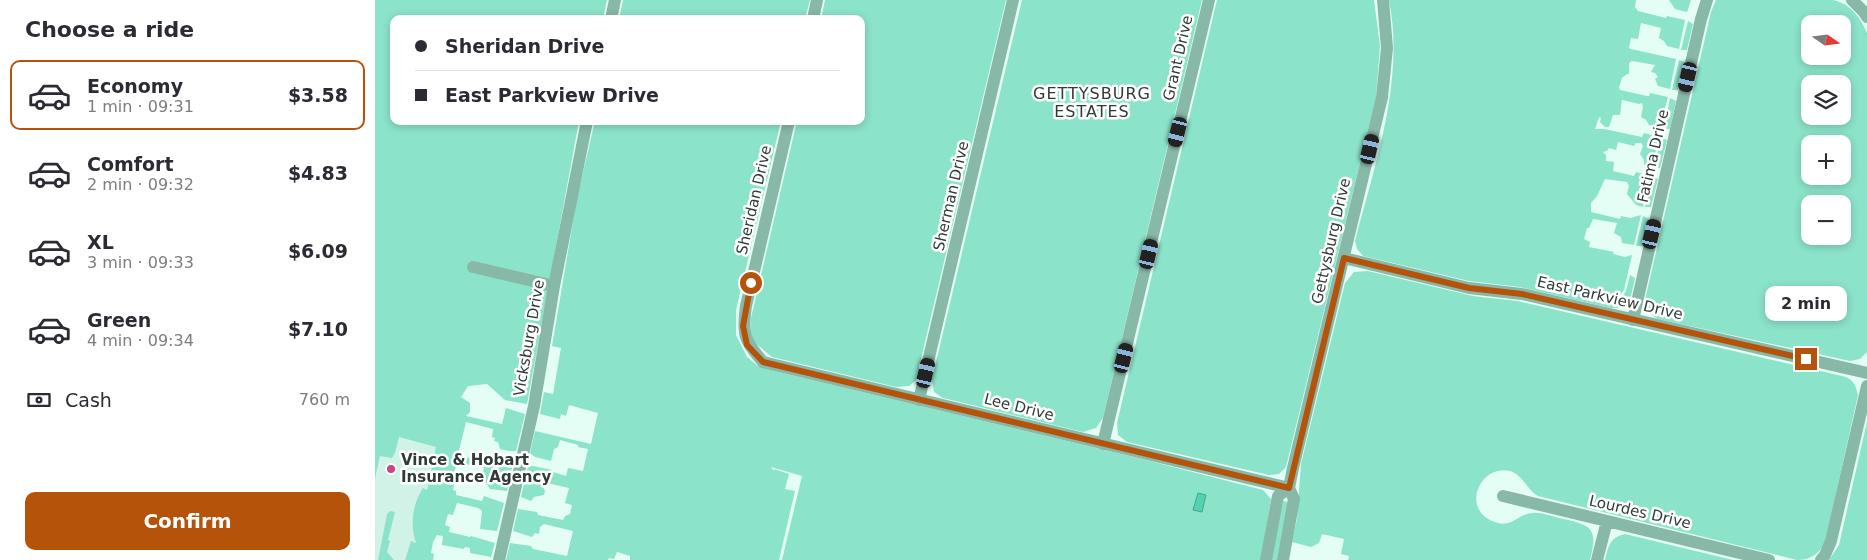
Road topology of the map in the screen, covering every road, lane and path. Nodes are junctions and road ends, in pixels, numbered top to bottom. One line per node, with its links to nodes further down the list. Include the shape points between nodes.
1 (615, 0): 8 (street)
2 (817, 0): 9 (street)
3 (1013, 0): 20 (street, Sherman Drive)
4 (1209, 0): 21 (street, Grant Drive)
5 (1383, 0): 13 (street, Gettysburg Drive, via 1387,48 1382,97)
6 (1707, 0): 16 (street, Fatima Drive)
7 (1852, 0): 10 (street)
8 (612, 15)
9 (814, 15)
10 (1867, 17)
11 (586, 125): 15 (street, Vicksburg Drive)
12 (788, 125): 17 (street, Sheridan Drive, via 746,306 743,326)
13 (1344, 258): 16 (street, East Parkview Drive, via 1469,288 1522,294); 22 (street, Gettysburg Drive)
14 (473, 267): 15 (street)
15 (554, 286): 25 (street, Vicksburg Drive, via 534,406)
16 (1633, 320): 18 (street, East Parkview Drive)
17 (747, 345): 20 (street, Lee Drive, via 763,362)
18 (1867, 374)
19 (1867, 386): 30 (street, via 1831,542)
20 (919, 400): 21 (street, Lee Drive)
21 (1103, 444): 22 (street, Lee Drive)
22 (1289, 488): 26 (street, Gettysburg Drive, via 1278,496); 27 (street, Gettysburg Drive, via 1294,499)
23 (1503, 496): 24 (street, Lourdes Drive)
24 (1607, 521): 28 (street); 29 (street, Lourdes Drive)
25 (499, 560)
26 (1266, 560)
27 (1283, 560)
28 (1597, 560)
29 (1769, 560)
30 (1821, 560)

